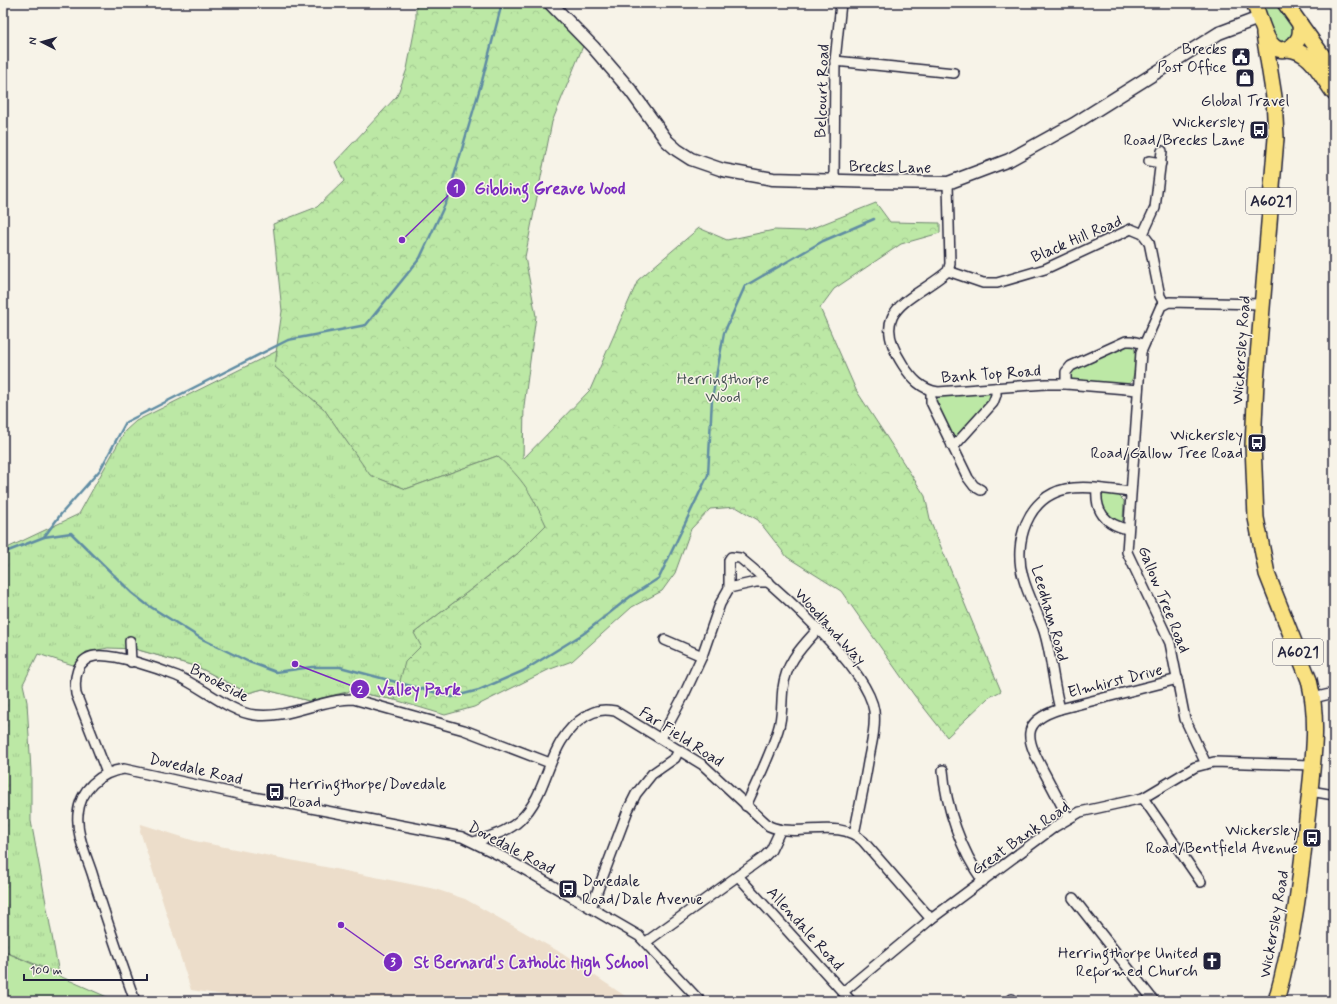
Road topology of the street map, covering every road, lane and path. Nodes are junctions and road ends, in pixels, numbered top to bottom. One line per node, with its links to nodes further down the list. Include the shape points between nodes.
1 (550, 3): 16 (street, Brecks Lane, via 593,47 631,91 667,141 677,150 707,165 749,176)
2 (841, 3): 8 (street, Belcourt Road)
3 (1285, 3): 5 (main road)
4 (1257, 7): 6 (main road, Wickersley Road); 17 (street, Brecks Lane, via 1074,124 1009,160)
5 (1300, 24): 7 (main road, Wickersley Road, via 1301,35 1298,41); 9 (main road)
6 (1264, 34): 7 (main road, via 1274,46); 12 (main road, Wickersley Road / A6021)
7 (1286, 49): 11 (main road, via 1299,50 1308,57); 12 (main road, Wickersley Road / A6021, via 1277,65)
8 (835, 61): 10 (street); 16 (street, Belcourt Road)
9 (1334, 72)
10 (954, 73)
11 (1334, 93)
12 (1274, 97): 21 (main road, Wickersley Road / A6021, via 1276,138)
13 (1162, 151): 15 (street)
14 (1149, 161): 15 (street)
15 (1161, 163): 18 (street, via 1155,208)
16 (834, 180): 17 (street, Brecks Lane)
17 (948, 183): 19 (street)
18 (1143, 234): 19 (street, Black Hill Road, via 1131,229 1125,230 1045,269 997,283 983,283); 20 (street, Black Hill Road, via 1149,242 1160,296)
19 (948, 271): 26 (street, Bank Top Road, via 900,305 891,320 890,340 896,355 910,376)
20 (1164, 303): 21 (street); 22 (street, Gallow Tree Road)
21 (1261, 304): 41 (main road, Wickersley Road / A6021, via 1253,446 1256,518 1267,574 1304,665)
22 (1144, 344): 23 (street, via 1126,341 1070,366 1066,372); 25 (street, Gallow Tree Road)
23 (1066, 384): 24 (street, Bank Top Road); 25 (street, Bank Top Road)
24 (996, 388): 26 (street, Bank Top Road); 27 (street, via 993,403)
25 (1138, 390): 30 (street, Gallow Tree Road)
26 (931, 391): 27 (street, via 931,402)
27 (952, 446): 29 (street, via 970,483)
28 (1097, 489): 30 (street, Leedham Road); 31 (street, via 1096,500 1100,511 1112,524); 42 (street, Leedham Road, via 1065,489 1046,498 1030,514 1022,538 1020,563 1023,577 1044,630)
29 (981, 490)
30 (1130, 492): 31 (street, Gallow Tree Road)
31 (1127, 530): 39 (street, Gallow Tree Road, via 1126,552 1170,643)
32 (769, 582): 33 (street); 33 (street, Woodland Way, via 740,558 731,557 728,564); 34 (street, Woodland Way)
33 (729, 588): 37 (street, via 720,604)
34 (818, 629): 53 (street, via 790,663 784,682 778,730); 56 (street, Woodland Way, via 859,678 874,710 873,735)
35 (665, 640): 37 (street)
36 (130, 641): 38 (street)
37 (702, 656): 43 (street)
38 (131, 662): 45 (street, Brookside, via 179,676 221,701 254,715 276,715 334,700 353,699 464,730); 49 (street, Brookside, via 95,656 87,659 76,673 76,694)
39 (1178, 679): 42 (street, Elmhirst Drive); 46 (street, Gallow Tree Road, via 1184,719)
40 (1334, 693): 41 (street)
41 (1313, 698): 47 (main road, Wickersley Road / A6021, via 1316,738)
42 (1060, 709): 54 (street, via 1036,720 1029,739 1030,746)
43 (661, 738): 44 (street, Far Field Road); 45 (street, Far Field Road, via 614,711 604,709 594,712 570,728 558,744)
44 (679, 750): 53 (street, Far Field Road, via 715,775); 62 (street, via 675,758 652,774 636,794)
45 (550, 763): 57 (street, Far Field Road, via 540,789 521,820 511,828)
46 (1206, 764): 47 (street, Great Bank Road, via 1223,761); 52 (street, Great Bank Road, via 1195,767)
47 (1312, 765): 50 (main road, Wickersley Road / A6021)
48 (943, 770): 59 (street, via 944,787 951,813 972,864)
49 (107, 773): 57 (street, Dovedale Road, via 132,769 243,794 451,834); 66 (street, via 97,779 80,803 77,825)
50 (1310, 791): 51 (street); 70 (main road, Wickersley Road / A6021, via 1294,927)
51 (1334, 795)
52 (1143, 798): 54 (street, Great Bank Road, via 1090,809); 60 (street)
53 (746, 806): 55 (street, Far Field Road, via 768,826)
54 (1068, 818): 59 (street, Great Bank Road)
55 (780, 831): 56 (street, via 837,830); 58 (street, via 771,850)
56 (854, 834): 63 (street)
57 (474, 842): 62 (street, Dovedale Road)
58 (738, 876): 64 (street); 65 (street, Allendale Road)
59 (983, 882): 63 (street, Great Bank Road)
60 (1201, 882)
61 (1074, 898): 69 (street)
62 (591, 908): 64 (street, Dovedale Road)
63 (931, 920): 65 (street, Great Bank Road)
64 (646, 942): 67 (street, Dovedale Road)
65 (843, 992): 68 (street, Allendale Road)
66 (135, 1001)
67 (700, 1001)
68 (850, 1001)
69 (1154, 1001)
70 (1276, 1001)

